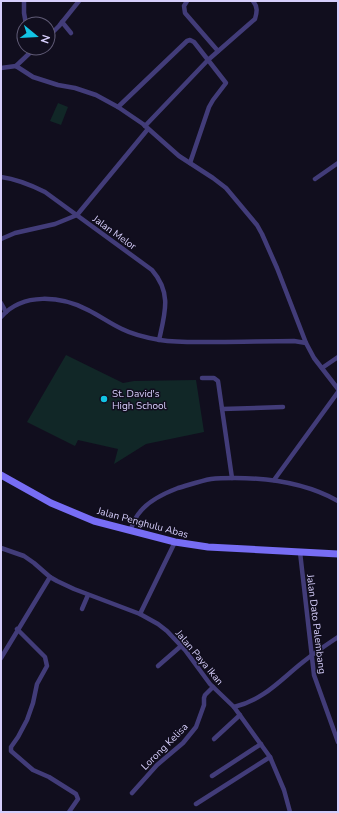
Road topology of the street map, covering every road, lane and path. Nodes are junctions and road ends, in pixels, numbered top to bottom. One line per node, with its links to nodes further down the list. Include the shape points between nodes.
1 (24, 1): 7 (street)
2 (74, 1): 6 (street)
3 (79, 1): 6 (street)
4 (187, 1): 11 (street, via 184,6 185,13)
5 (253, 1): 11 (street, via 257,11 255,19)
6 (76, 6): 8 (street)
7 (25, 16)
8 (62, 22): 9 (street); 10 (street)
9 (56, 28)
10 (71, 33)
11 (218, 51): 13 (street)
12 (26, 56): 14 (street)
13 (208, 60): 16 (street, via 194,42 187,41); 17 (street); 19 (street, via 226,83 212,100)
14 (16, 66): 15 (street); 16 (street, via 33,77 96,95)
15 (1, 68)
16 (118, 107): 17 (street)
17 (146, 127): 19 (street); 22 (street)
18 (338, 162): 21 (street)
19 (190, 163): 28 (street, via 226,188 257,225)
20 (1, 177): 22 (street, Jalan Melor, via 35,186)
21 (315, 179)
22 (78, 215): 23 (street, via 55,224); 27 (street, Jalan Melor, via 152,270 159,278 166,301)
23 (1, 238)
24 (1, 304): 25 (street)
25 (6, 312): 26 (street); 27 (street, via 27,301 57,299 79,305 123,330)
26 (1, 317)
27 (159, 340): 28 (street)
28 (306, 343): 30 (street)
29 (338, 357): 30 (street)
30 (322, 368): 32 (street)
31 (202, 378): 35 (street, via 214,378 218,381)
32 (338, 388)
33 (338, 392): 38 (street)
34 (283, 407): 35 (street)
35 (222, 409): 37 (street)
36 (1, 475): 40 (main road, Jalan Penghulu Abas, via 51,503 94,521)
37 (232, 478): 38 (street); 40 (street, via 211,479 162,495 140,512)
38 (274, 480): 39 (street, via 308,487)
39 (338, 501)
40 (130, 531): 41 (main road, Jalan Penghulu Abas)
41 (175, 542): 43 (main road, Jalan Penghulu Abas, via 208,547); 48 (street)
42 (1, 548): 45 (street, Jalan Paya Ikan, via 24,556)
43 (300, 552): 44 (main road, Jalan Penghulu Abas); 52 (street, Jalan Dato Palembang)
44 (338, 554)
45 (50, 578): 46 (street, Jalan Paya Ikan); 49 (street)
46 (88, 595): 47 (street); 48 (street, Jalan Paya Ikan)
47 (82, 609)
48 (140, 614): 51 (street, Jalan Paya Ikan, via 167,631)
49 (18, 629): 53 (street); 65 (street, via 45,656 47,666 37,684 27,720 11,751 33,770 76,794 78,799)
50 (338, 637): 52 (street)
51 (181, 646): 54 (street); 55 (street, Jalan Paya Ikan)
52 (311, 656): 56 (street, via 265,694); 59 (street, Jalan Dato Palembang, via 314,675)
53 (1, 658)
54 (158, 666)
55 (213, 687): 56 (street, Jalan Paya Ikan); 63 (street, Lorong Kelisa, via 205,695 196,727)
56 (234, 707): 57 (street, Jalan Paya Ikan)
57 (240, 715): 58 (street); 60 (street, Jalan Paya Ikan)
58 (214, 738)
59 (338, 742)
60 (260, 744): 61 (street, Jalan Paya Ikan); 62 (street)
61 (270, 757): 64 (street); 66 (street, Jalan Paya Ikan)
62 (212, 776)
63 (132, 793)
64 (196, 804)
65 (69, 812)
66 (290, 812)

